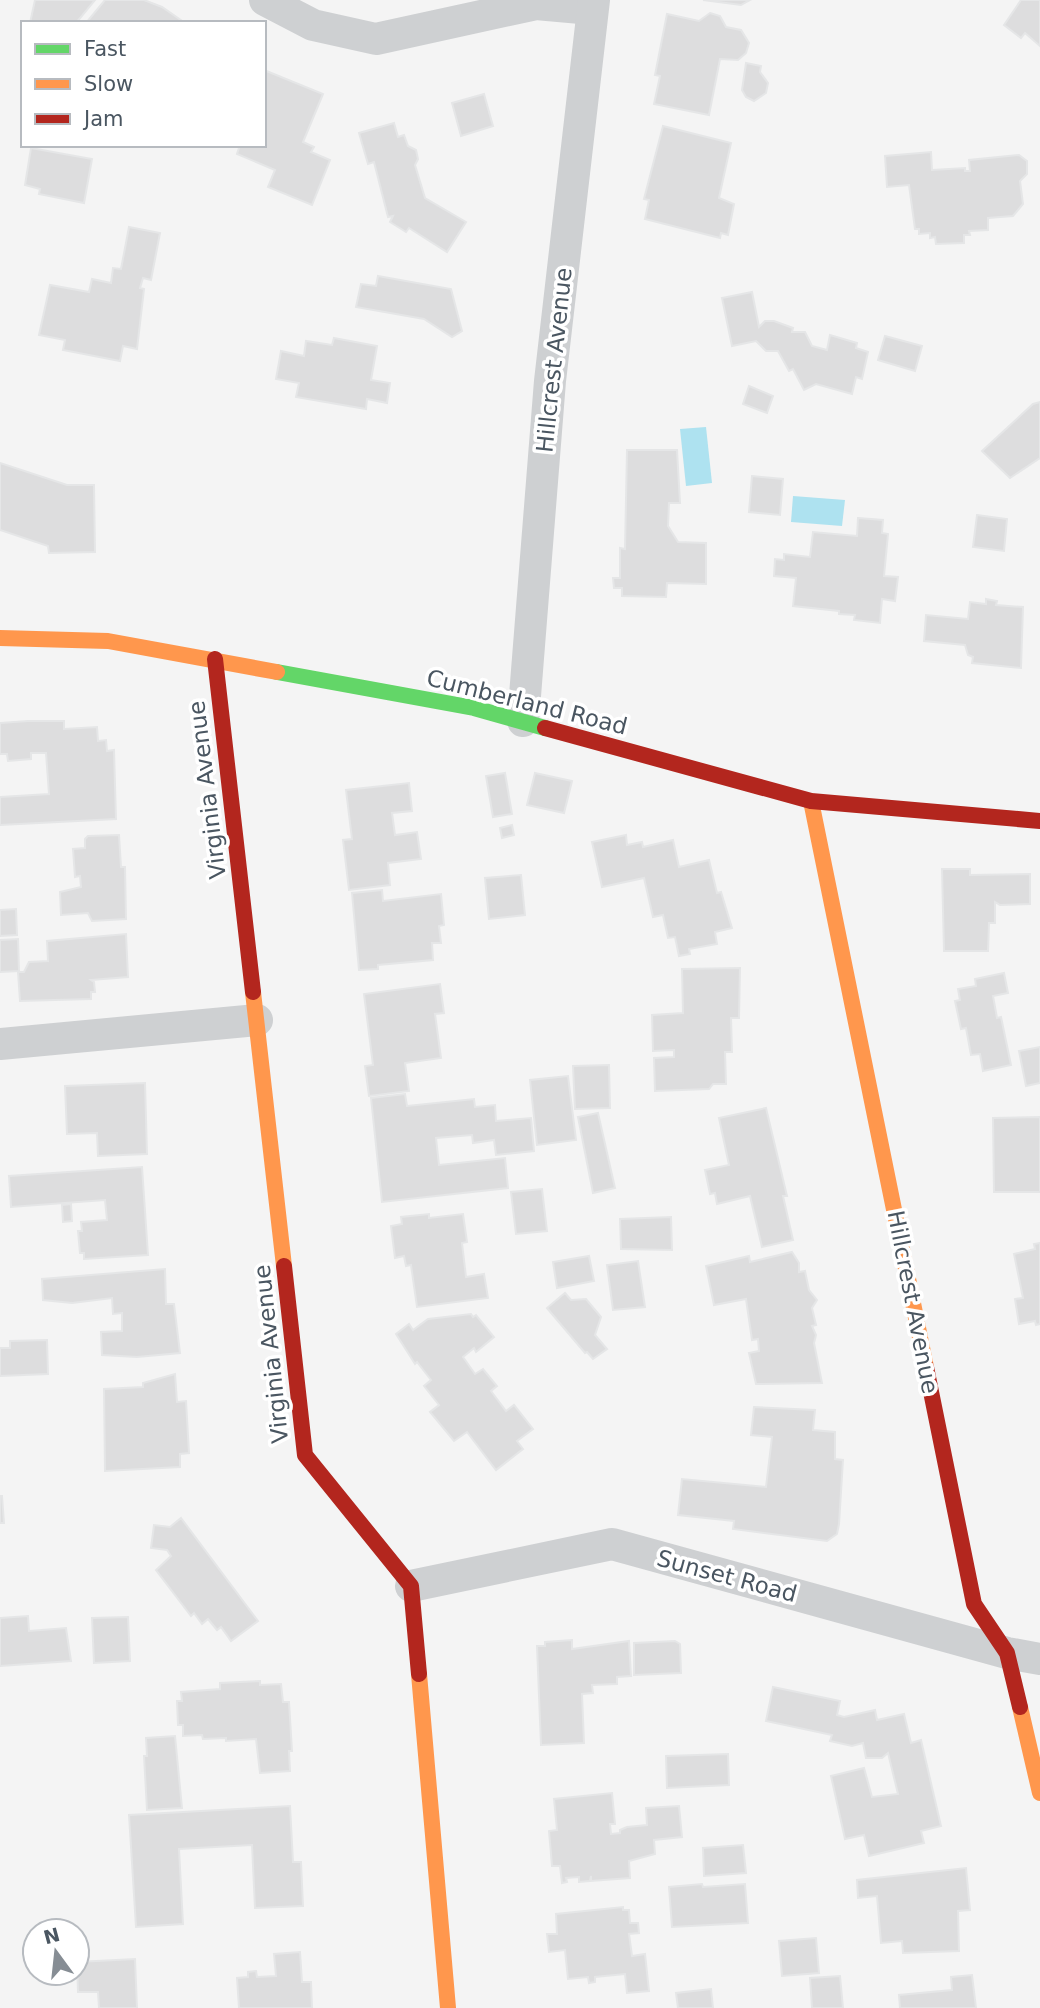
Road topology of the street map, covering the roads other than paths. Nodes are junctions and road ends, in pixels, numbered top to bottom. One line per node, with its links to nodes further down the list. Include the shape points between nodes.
1 (265, 0): 2 (street, via 313,25 376,39 536,4)
2 (593, 5): 5 (street, Hillcrest Avenue, via 550,381)
3 (0, 638): 4 (street, Cumberland Road, via 108,640)
4 (215, 659): 5 (street, Cumberland Road); 8 (street, Virginia Avenue)
5 (523, 721): 6 (street, Cumberland Road)
6 (811, 802): 7 (street, Cumberland Road); 11 (street, Hillcrest Avenue, via 974,1604)
7 (1040, 821)
8 (257, 1020): 9 (street); 10 (street, Virginia Avenue, via 305,1455)
9 (0, 1044)
10 (411, 1586): 11 (street, Sunset Road, via 612,1544); 14 (street)
11 (1007, 1654): 12 (street, Sunset Road); 13 (street, Hillcrest Avenue)
12 (1040, 1659)
13 (1040, 1793)
14 (448, 2008)

